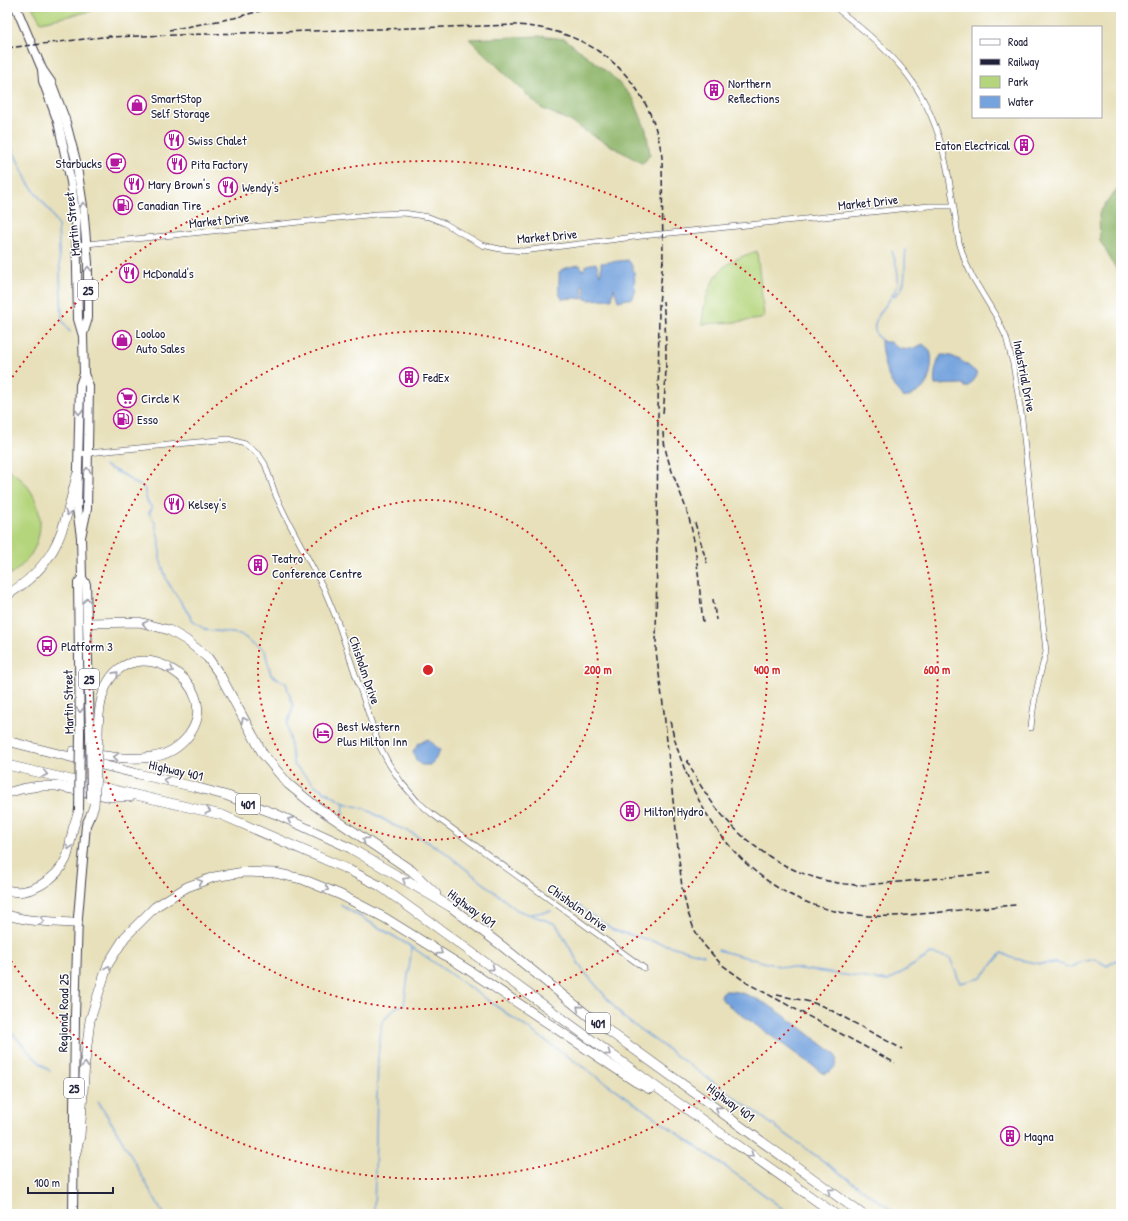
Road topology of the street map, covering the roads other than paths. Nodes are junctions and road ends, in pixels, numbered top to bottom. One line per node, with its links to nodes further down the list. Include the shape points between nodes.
1 (16, 7): 3 (main road, Martin Street / 25)
2 (834, 7): 4 (street, Industrial Drive, via 891,55 918,91 940,135)
3 (42, 69): 5 (main road, Martin Street / 25, one-way to 3, via 84,206 71,142 50,78); 6 (main road, Martin Street / 25, via 43,81 58,122 71,182)
4 (953, 206): 5 (street, Market Drive, via 929,206 523,250 482,245 429,217 404,213); 16 (street, Industrial Drive, via 965,261 1006,337 1022,419 1046,652 1037,685)
5 (87, 244): 6 (street, Market Drive); 7 (main road, Martin Street / 25, one-way to 5, via 88,318)
6 (77, 245): 7 (main road, Martin Street / 25, via 78,319)
7 (83, 336): 8 (main road, Martin Street / 25)
8 (84, 374): 9 (main road, Martin Street / 25, via 89,386); 10 (main road, Martin Street / 25, one-way to 10, via 80,385)
9 (88, 453): 10 (street, Chisholm Drive); 12 (main road, Martin Street / 25, one-way to 9, via 87,509); 30 (street, Chisholm Drive, via 228,439 245,444 259,455 268,470 287,519 324,589 378,742 403,785 432,814)
10 (78, 454): 11 (main road, Martin Street / 25)
11 (77, 475): 12 (main road, Martin Street / 25, via 77,509); 14 (highway, one-way to 14, via 58,542 34,575)
12 (81, 537): 13 (main road, Martin Street / 25)
13 (82, 578): 15 (main road, Martin Street / 25, one-way to 13, via 86,584); 23 (main road, Martin Street / 25, one-way to 23, bridge, via 78,583)
14 (7, 595)
15 (88, 623): 17 (main road, Martin Street / 25); 27 (highway, one-way to 15, via 412,871 314,805 288,784 263,754 208,658 186,640 169,630 139,622)
16 (1031, 728)
17 (94, 736): 19 (highway, one-way to 19, via 107,686 114,674 134,661 156,662 169,668 190,685 196,696 198,709 191,732 182,743 169,752 153,757 115,757); 24 (highway, bridge, via 94,806)
18 (7, 741): 19 (highway, Highway 401 / 401)
19 (27, 745): 27 (highway, Highway 401 / 401, one-way to 19, via 350,848 276,814 228,796)
20 (7, 765): 22 (highway, 401, one-way to 22)
21 (7, 793): 22 (highway, via 39,786 57,786 112,797)
22 (143, 796): 31 (highway, 401, one-way to 31, via 222,815 380,886)
23 (79, 810): 25 (main road, Martin Street / 25); 26 (highway, one-way to 26, via 66,858 58,870 48,881 34,889 22,892)
24 (91, 814): 25 (main road, Regional Road 25 / 25)
25 (86, 825): 29 (main road, Regional Road 25 / 25)
26 (7, 890)
27 (451, 907): 35 (highway, Highway 401 / 401, one-way to 27, via 591,1018)
28 (7, 915): 29 (highway, one-way to 29, via 50,922)
29 (78, 923): 32 (main road, Regional Road 25 / 25)
30 (644, 968)
31 (674, 1100): 32 (highway, one-way to 31, via 80,1136 90,1020 108,964 125,936 155,906 187,887 214,877 244,872 275,873 302,879 341,895 385,918 467,969 636,1082); 34 (highway, 401, one-way to 34)
32 (74, 1160): 33 (main road, Regional Road 25 / 25)
33 (72, 1214)
34 (835, 1214)
35 (862, 1214)

